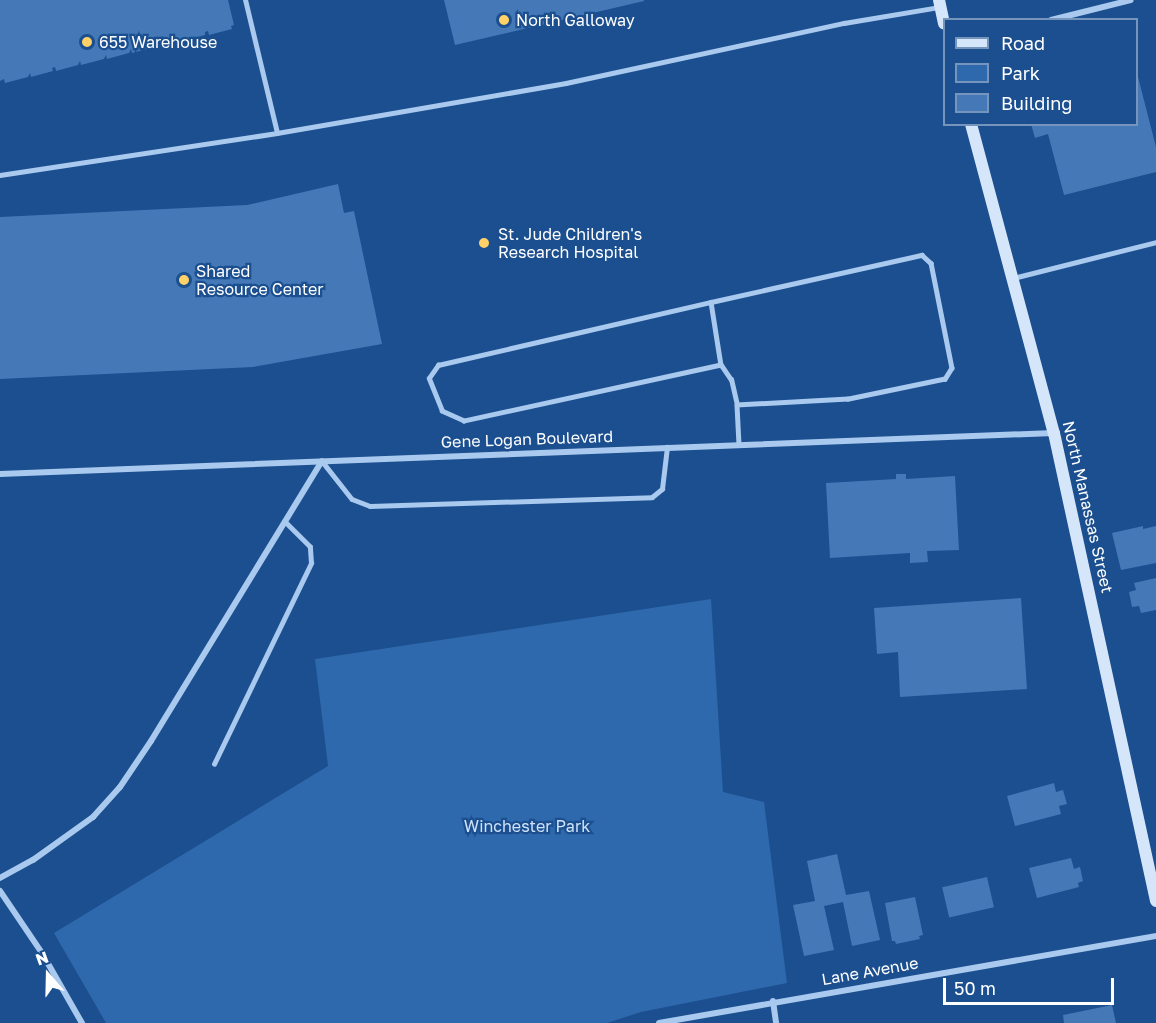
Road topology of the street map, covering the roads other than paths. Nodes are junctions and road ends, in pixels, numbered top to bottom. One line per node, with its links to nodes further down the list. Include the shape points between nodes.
1 (245, 0): 6 (lane)
2 (1131, 0): 4 (street)
3 (940, 4): 6 (lane, via 566,83)
4 (1059, 18)
5 (972, 126): 9 (street, North Manassas Street)
6 (277, 133): 7 (lane)
7 (0, 175)
8 (1156, 242): 9 (lane)
9 (1013, 278): 13 (street, North Manassas Street)
10 (711, 302): 11 (lane); 11 (lane, via 438,365 429,378 442,411 464,421); 12 (lane, via 922,255 932,263 952,368 945,379 848,399)
11 (721, 365): 12 (lane, via 731,380)
12 (737, 405): 14 (lane)
13 (1054, 434): 14 (street, Gene Logan Boulevard); 22 (street, North Manassas Street)
14 (739, 445): 15 (street, Gene Logan Boulevard)
15 (667, 447): 16 (street, Gene Logan Boulevard); 16 (lane, via 662,489 652,497 370,506 352,500)
16 (322, 461): 17 (street, Gene Logan Boulevard); 18 (street)
17 (0, 474)
18 (285, 522): 19 (lane, via 310,547 311,563); 20 (street, via 120,787 93,817 33,860)
19 (214, 764)
20 (0, 878)
21 (0, 891): 25 (street)
22 (1156, 901)
23 (1156, 936): 24 (street, Lane Avenue)
24 (773, 1001): 26 (street, Lane Avenue); 27 (street)
25 (82, 1023)
26 (659, 1023)
27 (776, 1023)

